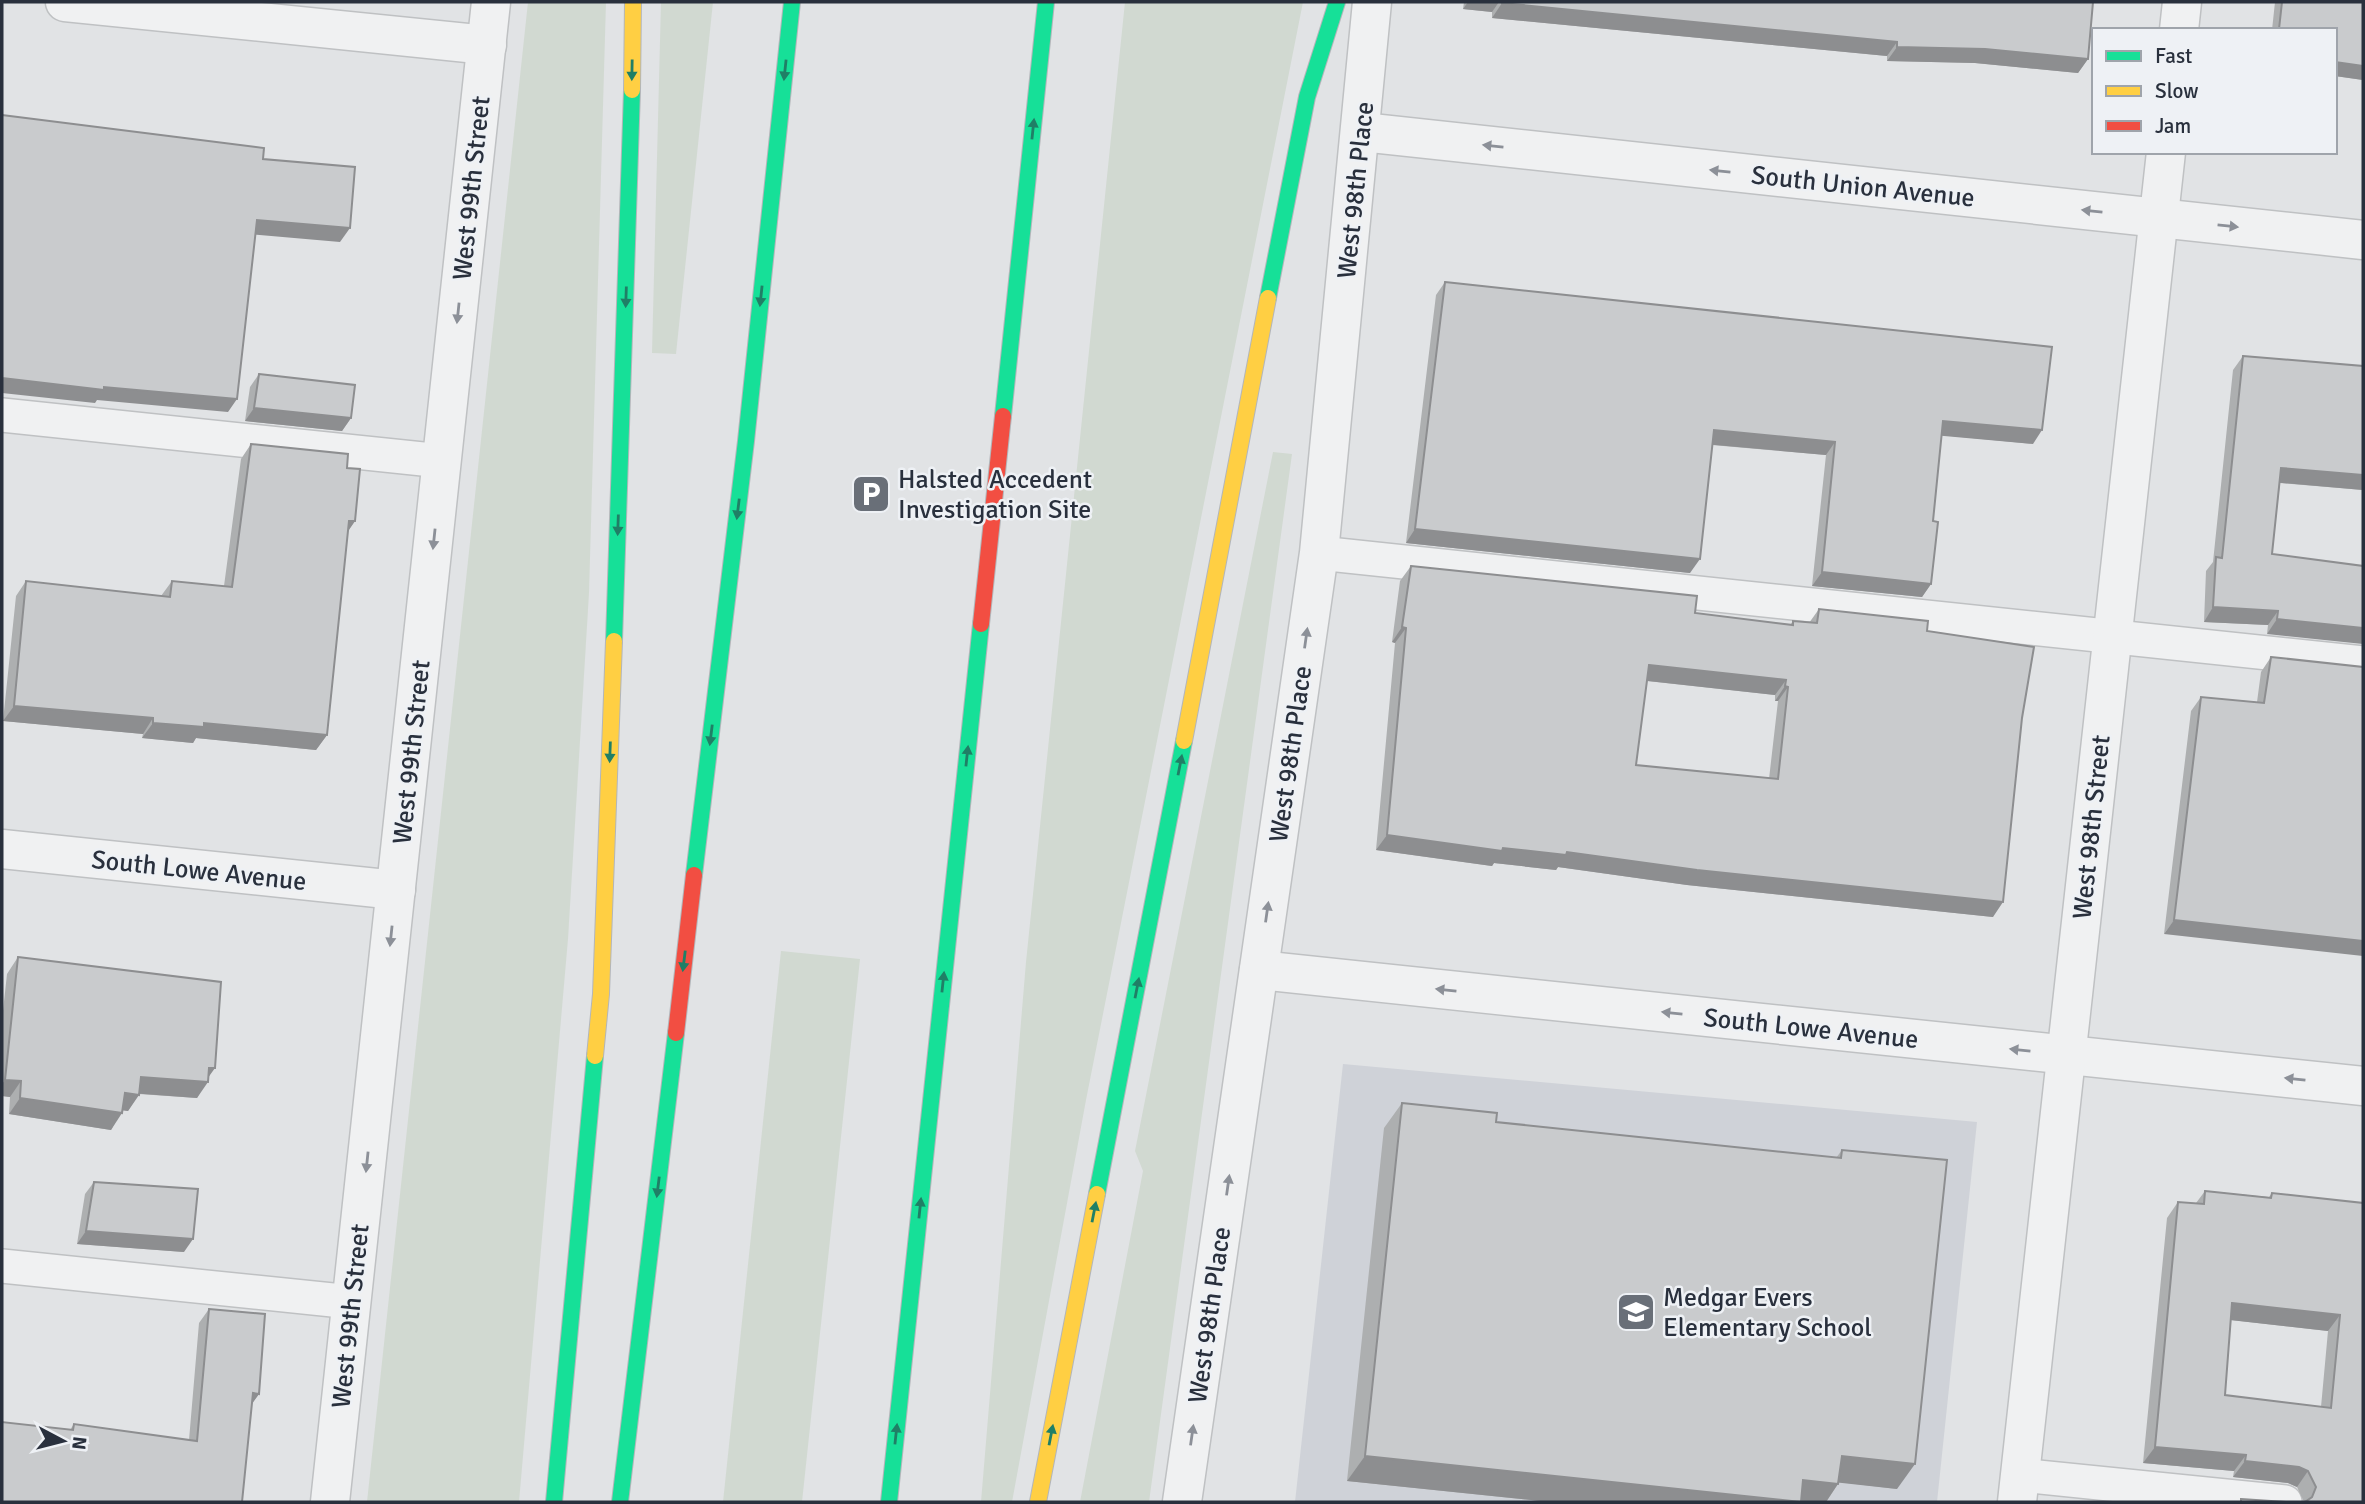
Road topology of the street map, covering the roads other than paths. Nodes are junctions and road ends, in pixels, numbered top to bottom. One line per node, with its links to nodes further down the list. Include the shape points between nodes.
1 (65, 2): 10 (street)
2 (491, 2): 10 (street, West 99th Street)
3 (633, 2): 29 (highway, one-way to 29, via 601,994)
4 (792, 2): 30 (highway, one-way to 30, via 744,455)
5 (1045, 2): 31 (highway, one-way to 5)
6 (1337, 2): 32 (highway, one-way to 6, via 1307,97)
7 (1372, 2): 11 (street, West 98th Place)
8 (2182, 2): 9 (street)
9 (2179, 28)
10 (487, 45): 16 (street, West 99th Street, one-way to 16)
11 (1362, 132): 13 (street, South Union Avenue, one-way to 11); 17 (street, West 98th Place)
12 (2166, 154): 13 (street, West 98th Street)
13 (2160, 218): 14 (street, South Union Avenue, one-way to 14); 18 (street, West 98th Street)
14 (2363, 240)
15 (2, 415): 16 (lane)
16 (442, 461): 21 (street, West 99th Street, one-way to 21)
17 (1319, 553): 18 (lane); 22 (street, West 98th Place, one-way to 17)
18 (2111, 638): 19 (lane); 23 (street, West 98th Street)
19 (2363, 663)
20 (2, 849): 21 (street, South Lowe Avenue)
21 (396, 890): 26 (street, West 99th Street, one-way to 26)
22 (1259, 970): 23 (street, South Lowe Avenue, one-way to 22); 33 (street, West 98th Place, one-way to 22)
23 (2068, 1055): 24 (street, South Lowe Avenue, one-way to 23); 27 (street, West 98th Street)
24 (2363, 1086)
25 (2, 1266): 26 (lane)
26 (352, 1302): 28 (street, West 99th Street)
27 (2019, 1488): 34 (lane)
28 (330, 1502)
29 (554, 1502)
30 (620, 1502)
31 (889, 1502)
32 (1038, 1502)
33 (1182, 1502)
34 (2285, 1502)

